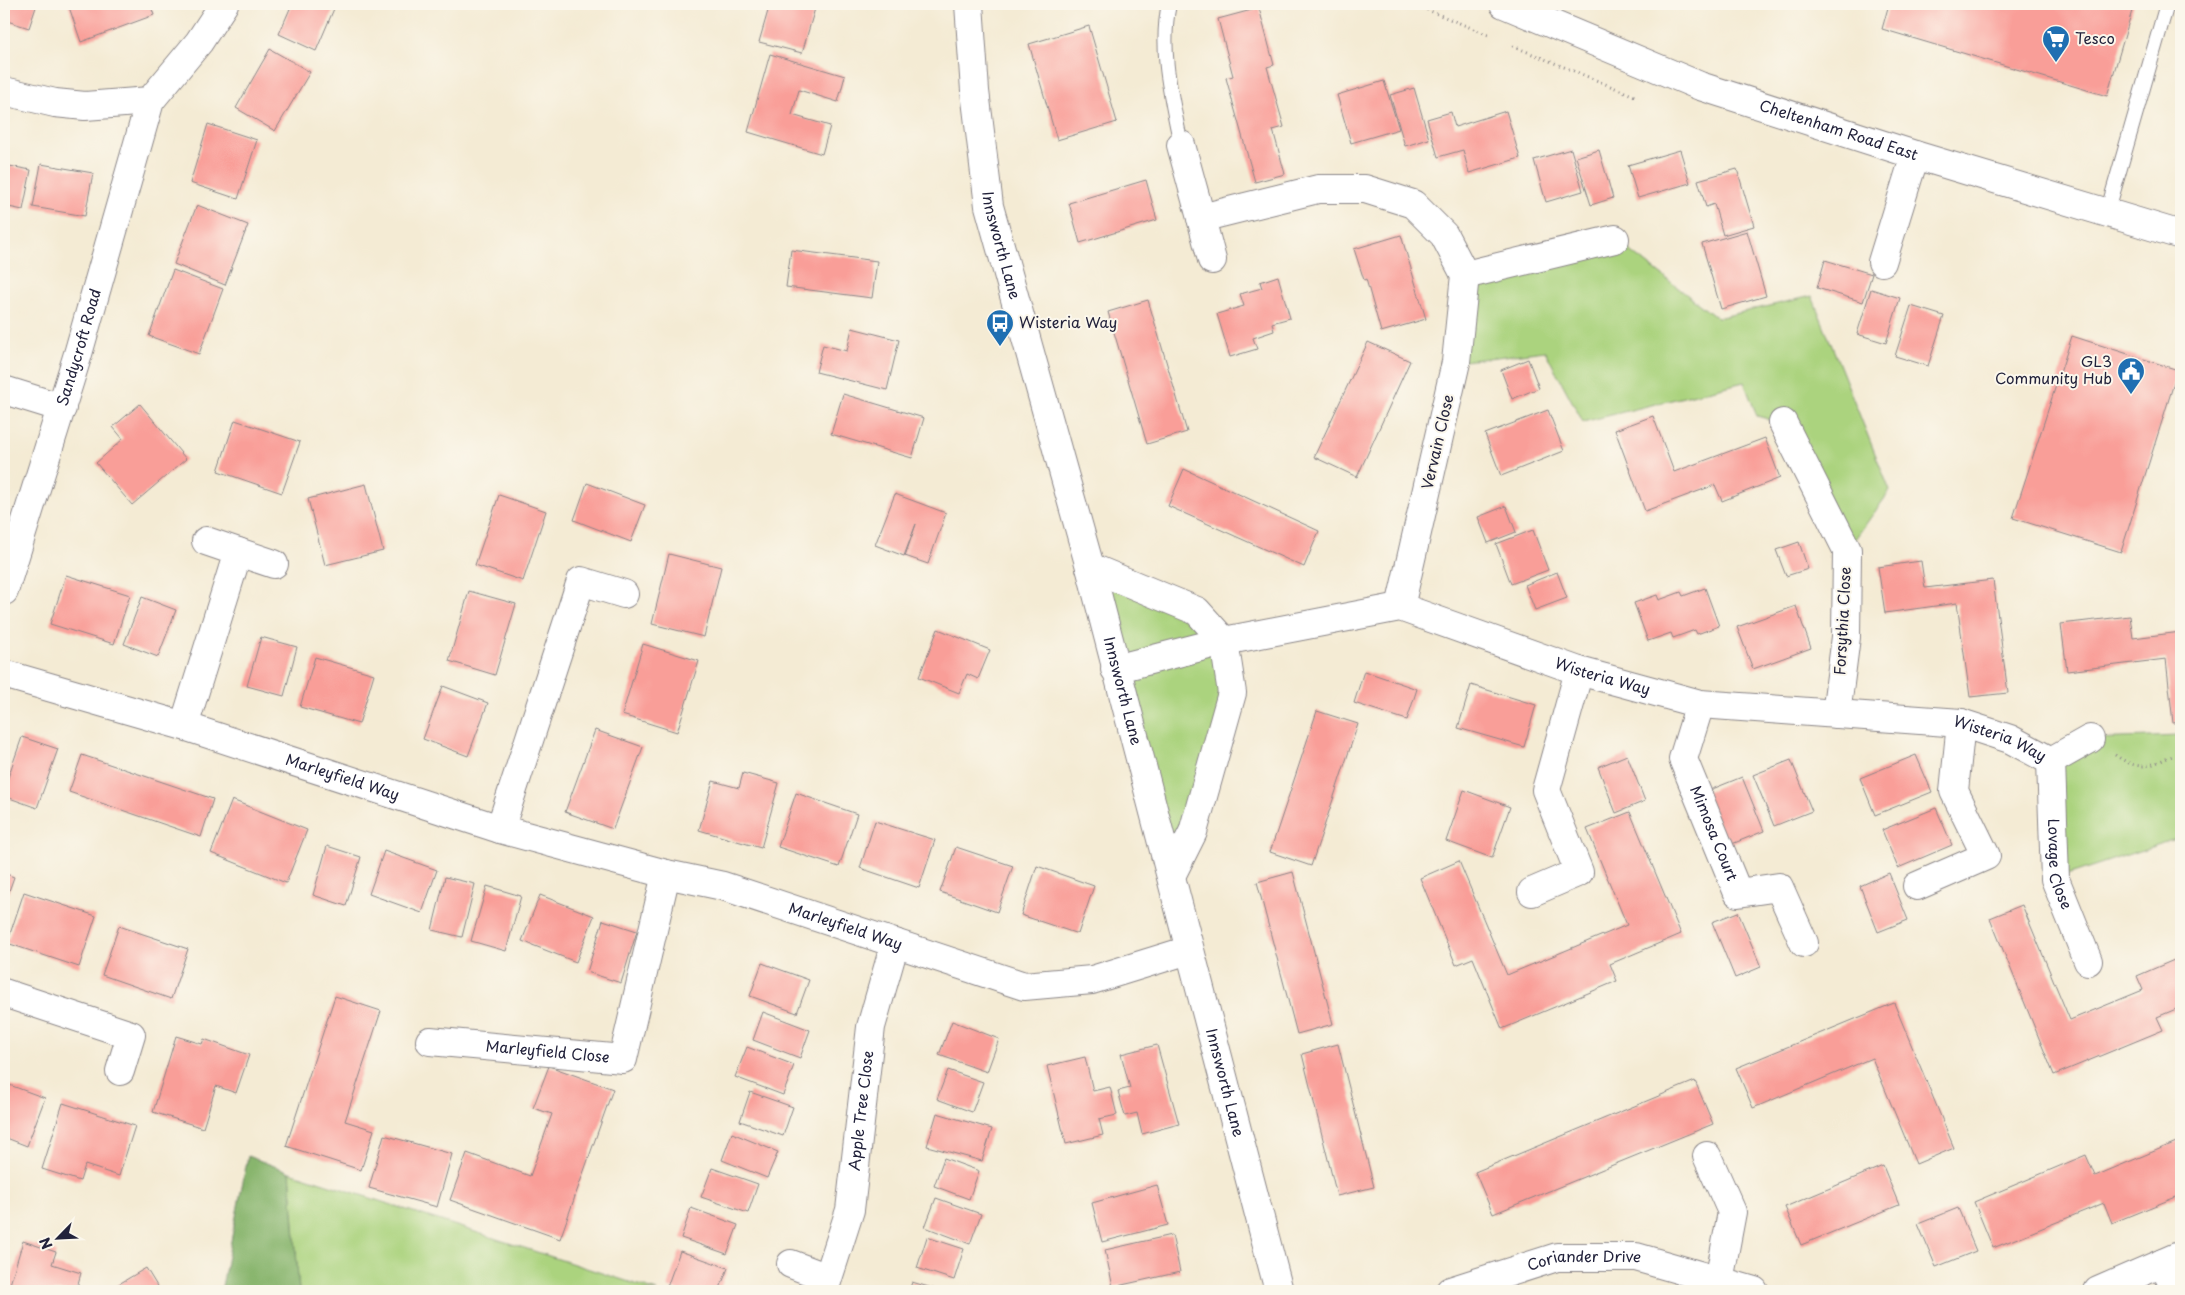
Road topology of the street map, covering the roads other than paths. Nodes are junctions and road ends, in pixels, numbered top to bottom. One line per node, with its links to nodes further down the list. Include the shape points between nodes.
1 (224, 4): 7 (street, Sandycroft Road, via 199,42)
2 (969, 4): 23 (street, Innsworth Lane, via 975,91 989,206)
3 (1169, 4): 8 (lane, via 1165,22 1168,80)
4 (1504, 4): 9 (street, Cheltenham Road East, via 1700,86)
5 (2167, 4): 10 (lane)
6 (4, 92): 7 (street, via 85,106)
7 (150, 102): 18 (street, Sandycroft Road)
8 (1181, 145): 11 (street)
9 (1915, 155): 10 (street, Cheltenham Road East); 15 (street)
10 (2107, 213): 12 (street, Cheltenham Road East)
11 (1201, 218): 14 (street); 16 (street, via 1318,189 1365,189 1413,204 1444,235)
12 (2181, 235)
13 (1615, 239): 16 (street)
14 (1212, 260)
15 (1882, 262)
16 (1465, 275): 26 (street, Vervain Close, via 1456,362)
17 (4, 390): 18 (street)
18 (62, 408): 24 (street, Sandycroft Road)
19 (1783, 422): 32 (street, Forsythia Close, via 1847,550 1846,637)
20 (206, 541): 21 (street)
21 (238, 552): 22 (street); 34 (street)
22 (274, 564)
23 (1090, 567): 27 (street, via 1197,611); 28 (street, Innsworth Lane)
24 (4, 591)
25 (624, 594): 37 (street, via 581,581)
26 (1400, 607): 27 (street); 29 (street, Wisteria Way)
27 (1224, 641): 28 (street); 39 (street, via 1232,693 1193,832)
28 (1115, 669): 39 (street, Innsworth Lane)
29 (1579, 671): 31 (street, Wisteria Way); 41 (street, via 1546,790 1580,872)
30 (4, 674): 34 (street, Marleyfield Way)
31 (1700, 704): 32 (street, Wisteria Way); 42 (street, Mimosa Court, via 1684,759 1738,893 1779,887)
32 (1836, 714): 33 (street, Wisteria Way)
33 (1961, 723): 36 (street, Wisteria Way, via 2010,739); 40 (street, via 1954,791 1986,856)
34 (184, 726): 37 (street, Marleyfield Way)
35 (2090, 738): 36 (street, Wisteria Way)
36 (2051, 761): 45 (street, Lovage Close, via 2055,879)
37 (500, 829): 38 (street, Marleyfield Way)
38 (666, 874): 43 (street, Marleyfield Way, via 723,886); 47 (street, Marleyfield Close, via 623,1059)
39 (1172, 874): 44 (street, Innsworth Lane)
40 (1916, 886)
41 (1532, 892)
42 (1804, 942)
43 (895, 943): 44 (street, Marleyfield Way, via 1024,986 1092,980); 53 (street, Apple Tree Close, via 871,1027 850,1210)
44 (1189, 950): 54 (street, Innsworth Lane)
45 (2088, 960)
46 (4, 994): 48 (street, via 131,1035)
47 (430, 1041)
48 (120, 1071)
49 (1708, 1156): 52 (street, via 1732,1212)
50 (2172, 1259): 57 (street); 58 (street)
51 (791, 1264): 53 (street, Apple Tree Close)
52 (1719, 1281): 55 (street, Coriander Drive, via 1636,1257 1557,1257); 56 (street, Coriander Drive)
53 (826, 1284)
54 (1280, 1291)
55 (1450, 1291)
56 (1754, 1291)
57 (2098, 1291)
58 (2176, 1291)

